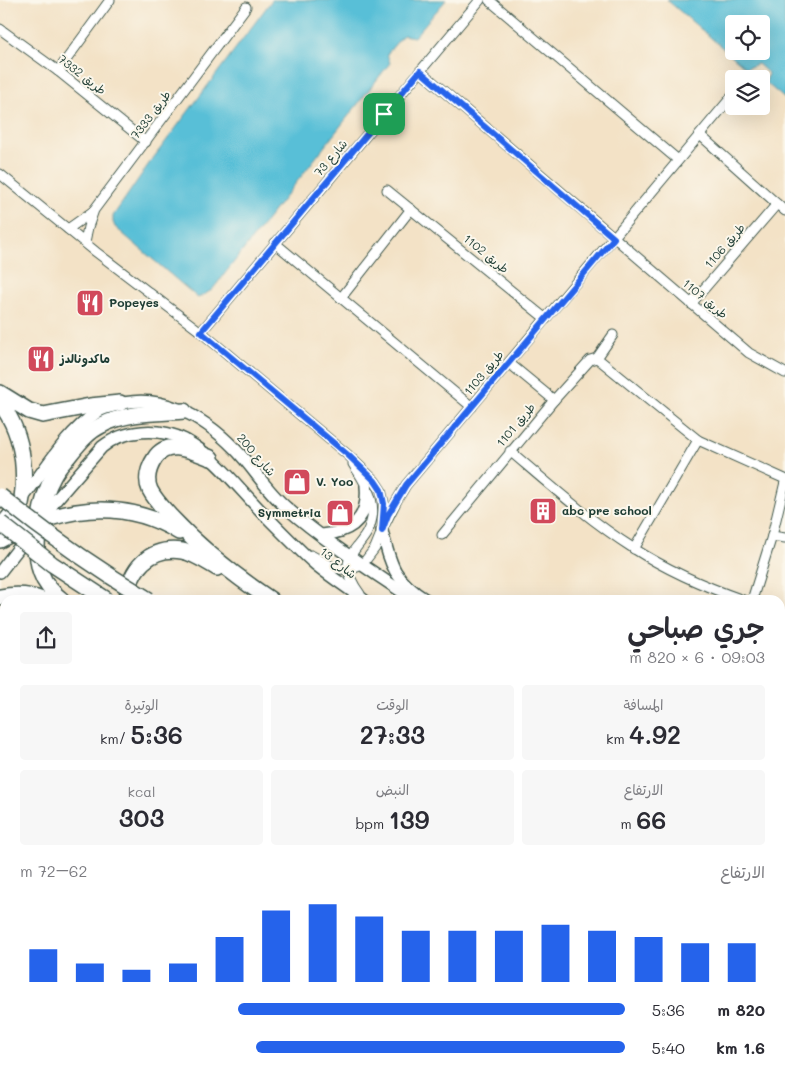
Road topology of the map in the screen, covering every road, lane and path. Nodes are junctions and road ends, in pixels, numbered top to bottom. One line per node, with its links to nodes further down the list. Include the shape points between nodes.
1 (110, 0): 6 (street)
2 (480, 0): 7 (street, شارع 73)
3 (489, 0): 11 (street)
4 (246, 7): 10 (street, طريق 7333)
5 (0, 29): 6 (street, طريق 7332)
6 (58, 71): 10 (street, طريق 7332)
7 (420, 71): 19 (street); 21 (street, شارع 73)
8 (725, 105): 9 (street, طريق 1103)
9 (700, 135): 11 (street, طريق 1103); 14 (street)
10 (146, 142): 16 (street, طريق 7333)
11 (678, 160): 19 (street, طريق 1103)
12 (0, 174): 18 (street)
13 (387, 190): 15 (street, طريق 1102)
14 (777, 204): 17 (street); 23 (street, طريق 1106)
15 (410, 209): 22 (street); 24 (street, طريق 1102)
16 (94, 210): 18 (street); 20 (street, طريق 7333)
17 (785, 211)
18 (68, 229): 20 (street)
19 (614, 238): 23 (street, طريق 1107); 24 (street, طريق 1103)
20 (85, 242): 25 (street)
21 (275, 243): 22 (street); 25 (street, شارع 73)
22 (341, 298): 34 (street)
23 (691, 304): 29 (street, طريق 1107, via 749,353)
24 (546, 319): 28 (street, طريق 1103)
25 (201, 332): 38 (street)
26 (613, 335): 27 (street, طريق 1101)
27 (597, 358): 31 (street, طريق 1101, via 590,360); 36 (street)
28 (509, 363): 31 (street); 34 (street, طريق 1103)
29 (785, 373)
30 (0, 393): 33 (highway, via 29,412 43,415)
31 (554, 400): 37 (street, طريق 1101)
32 (0, 403): 43 (highway, via 10,416 18,437 24,478)
33 (120, 403): 35 (street, شارع 200, via 139,400 161,402); 43 (street, شارع 200, via 97,412 77,428)
34 (472, 407): 48 (street, طريق 1103, via 406,485)
35 (184, 411): 44 (highway, via 125,416 102,425 81,442 53,475 45,493); 50 (street, شارع 200, via 236,450 287,509)
36 (698, 440): 40 (street); 57 (street)
37 (510, 451): 51 (street, طريق 1101); 57 (street, via 572,504)
38 (348, 455): 41 (street); 48 (street, via 381,490 384,504)
39 (211, 458): 44 (street, via 184,440 160,433 140,431 120,435 102,446); 55 (highway, via 179,447 168,449 157,455 147,477 158,502); 56 (street)
40 (785, 480): 52 (street)
41 (366, 486): 50 (street, via 368,501 357,521 335,534); 59 (street, via 372,502 372,518 366,533)
42 (0, 496): 67 (highway, bridge, via 99,569)
43 (22, 499): 45 (highway); 47 (street, شارع 200)
44 (49, 502): 45 (highway); 46 (highway)
45 (19, 515): 47 (highway); 49 (highway)
46 (39, 522): 49 (highway); 55 (highway, via 61,514 100,509 132,512 163,522); 62 (street); 64 (highway, via 38,560 41,573)
47 (0, 523): 65 (highway, bridge, via 52,564)
48 (382, 531): 60 (street, via 375,548); 72 (street, via 390,562 401,581)
49 (14, 532): 54 (highway); 58 (highway)
50 (322, 535): 59 (street, شارع 200)
51 (442, 535)
52 (772, 536): 53 (street); 74 (street)
53 (785, 538)
54 (0, 540)
55 (199, 545): 63 (highway)
56 (296, 545): 61 (street, via 335,568); 69 (street, شارع 13)
57 (634, 549): 73 (street)
58 (0, 550)
59 (350, 555): 60 (street, شارع 200); 61 (street)
60 (362, 565): 61 (street); 71 (street, شارع 13)
61 (349, 570): 70 (street, via 353,585)
62 (0, 572)
63 (241, 580): 66 (highway, via 184,551 168,550 154,553 142,562); 68 (highway)
64 (55, 595)
65 (99, 595)
66 (128, 595)
67 (141, 595)
68 (263, 595)
69 (357, 595)
70 (360, 595)
71 (407, 595)
72 (419, 595)
73 (730, 595)
74 (754, 595)

